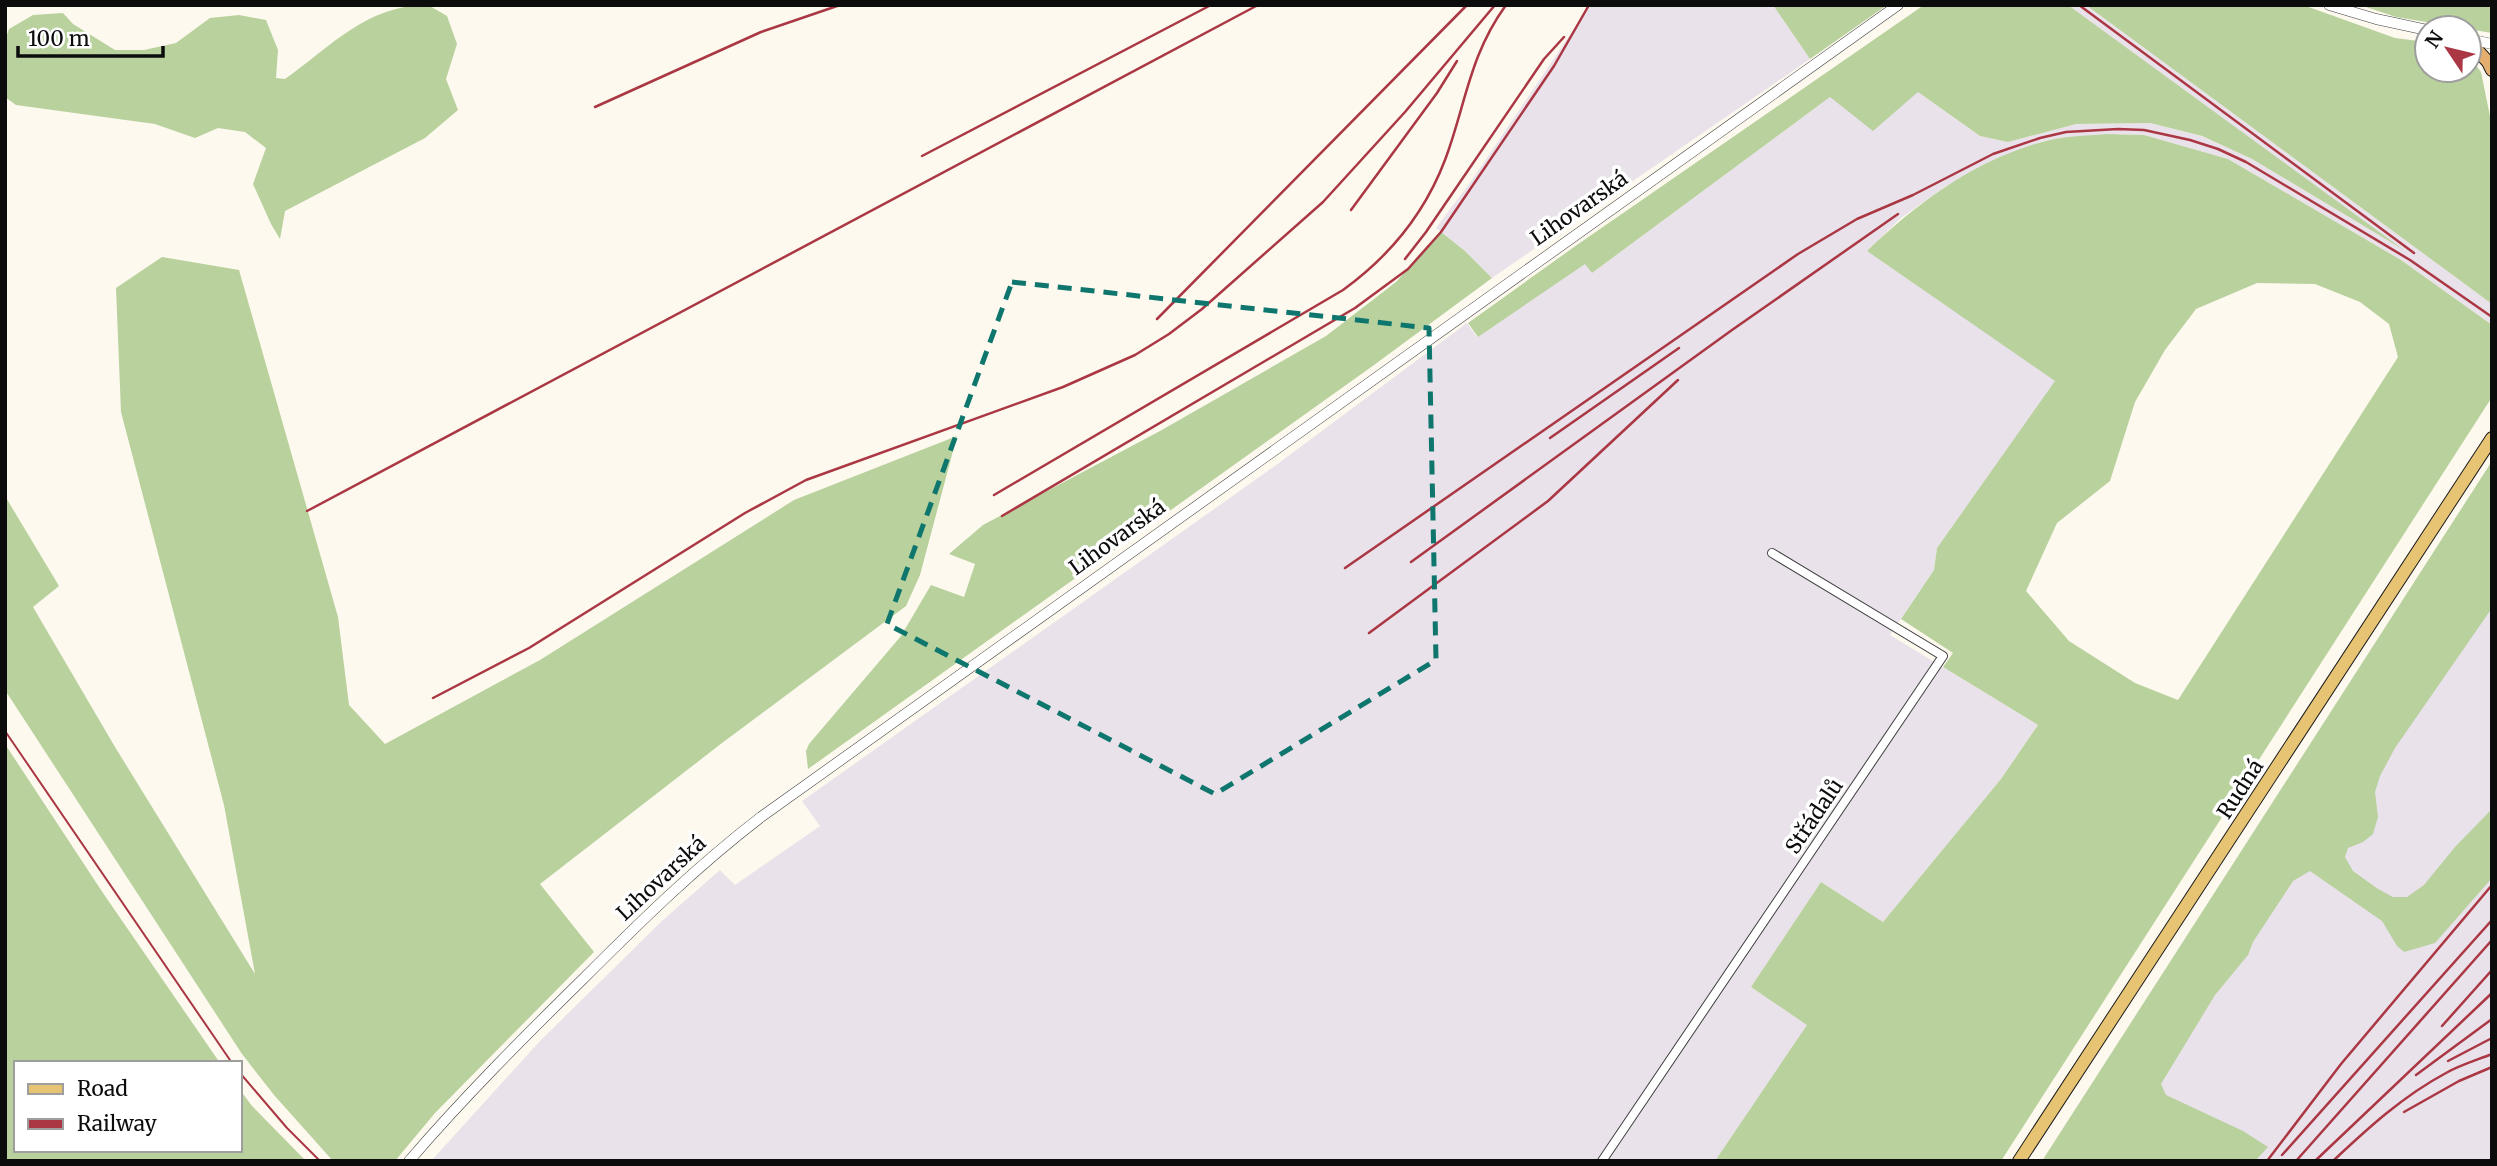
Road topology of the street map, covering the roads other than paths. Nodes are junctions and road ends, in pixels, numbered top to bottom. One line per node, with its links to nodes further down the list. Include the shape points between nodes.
1 (1898, 5): 6 (street, Lihovarská, via 761,817 659,903 481,1080)
2 (2329, 5): 3 (street)
3 (2413, 27)
4 (2492, 438): 8 (main road, Rudná)
5 (1772, 553): 7 (street, Střádalů, via 1943,656)
6 (409, 1161)
7 (1602, 1161)
8 (2019, 1161)

